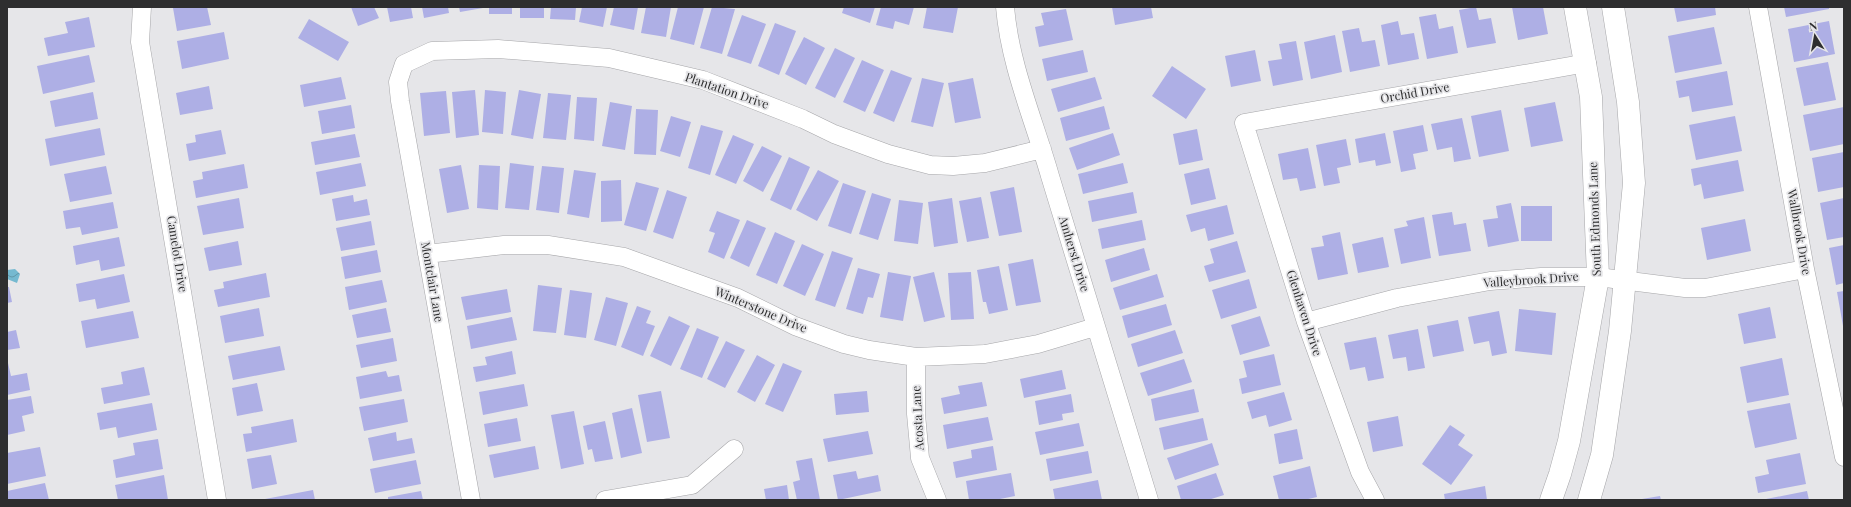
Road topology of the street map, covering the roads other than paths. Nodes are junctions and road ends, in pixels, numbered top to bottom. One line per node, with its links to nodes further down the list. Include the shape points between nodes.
1 (142, 7): 19 (street, Camelot Drive, via 140,42)
2 (1005, 7): 9 (street, Amherst Drive, via 1011,50)
3 (1575, 7): 6 (main road, South Edmonds Lane)
4 (1613, 7): 13 (main road, via 1628,102 1634,183)
5 (1758, 7): 11 (street, Wallbrook Drive)
6 (1587, 63): 8 (street, Orchid Drive); 12 (main road, South Edmonds Lane, via 1591,97)
7 (404, 64): 9 (street, Plantation Drive, via 432,50 498,49 608,58 703,80 803,118 834,134 888,154 930,165 985,163); 10 (street, Montclair Lane, via 398,82 400,101)
8 (1244, 122): 14 (street, Glenhaven Drive)
9 (1042, 148): 15 (street, Amherst Drive)
10 (427, 254): 16 (street, Winterstone Drive, via 504,245 548,245 624,257 738,298 795,326 844,344); 20 (street, Montclair Lane)
11 (1805, 269): 13 (street, Valleybrook Drive, via 1705,288 1685,288); 18 (street, Wallbrook Drive)
12 (1598, 276): 13 (street, Valleybrook Drive); 14 (street, Valleybrook Drive, via 1490,281 1397,298); 25 (main road, South Edmonds Lane, via 1569,440)
13 (1625, 279): 26 (main road, via 1602,455)
14 (1306, 322): 24 (street, Glenhaven Drive, via 1360,472)
15 (1095, 327): 16 (street, Winterstone Drive, via 1038,344 985,354); 23 (street, Amherst Drive)
16 (916, 357): 22 (street, Acosta Lane, via 916,414 920,458)
17 (734, 449): 21 (street, via 692,485)
18 (1844, 457)
19 (217, 500)
20 (471, 500)
21 (605, 500)
22 (937, 500)
23 (1149, 500)
24 (1375, 500)
25 (1551, 500)
26 (1589, 500)

